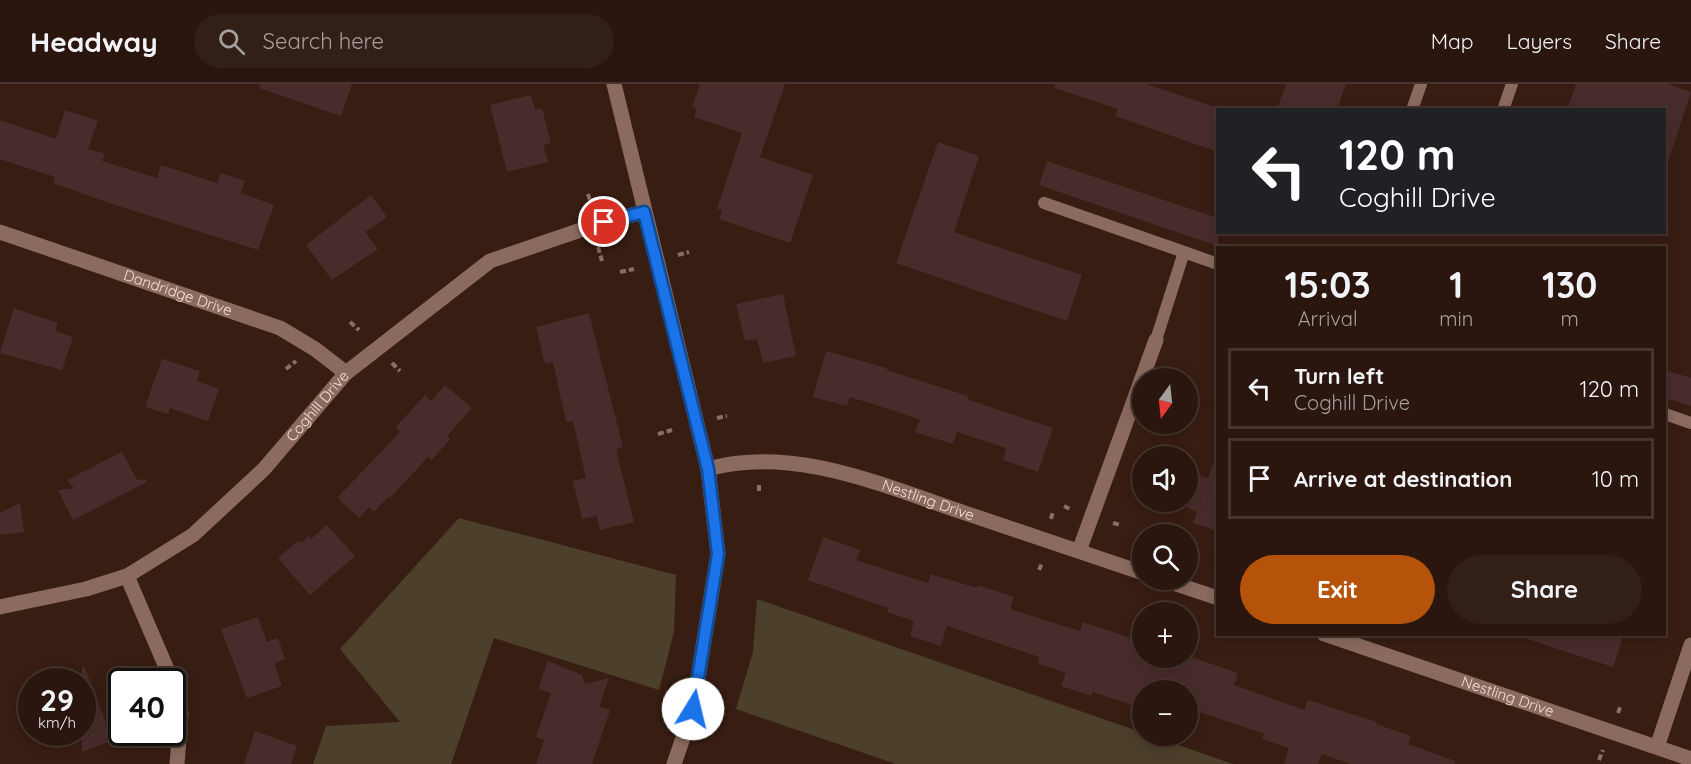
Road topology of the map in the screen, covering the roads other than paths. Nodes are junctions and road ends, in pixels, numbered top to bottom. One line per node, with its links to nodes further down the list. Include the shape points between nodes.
1 (614, 84): 7 (street)
2 (1421, 84): 4 (lane)
3 (1512, 84): 5 (lane)
4 (1413, 108)
5 (1504, 108)
6 (1044, 203): 9 (lane)
7 (644, 212): 12 (street, Coghill Drive, via 490,261); 15 (street)
8 (0, 232): 12 (street, Dandridge Drive, via 280,328)
9 (1184, 252): 10 (lane); 11 (lane)
10 (1216, 263)
11 (1156, 340): 16 (street)
12 (346, 373): 18 (street, Coghill Drive, via 264,469 193,536)
13 (1666, 414): 14 (lane)
14 (1691, 423)
15 (708, 469): 16 (street, Nestling Drive, via 736,461 809,465); 29 (street, via 718,554 693,709)
16 (1079, 551): 17 (street, Nestling Drive)
17 (1132, 569)
18 (127, 576): 21 (street, Coghill Drive, via 75,592); 24 (street)
19 (1194, 590): 20 (street)
20 (1216, 597)
21 (0, 607)
22 (1330, 636): 26 (street, Nestling Drive)
23 (1691, 645): 26 (street)
24 (166, 668)
25 (178, 746): 28 (street)
26 (1657, 747): 27 (street, Nestling Drive)
27 (1691, 759)
28 (177, 764)
29 (674, 764)

